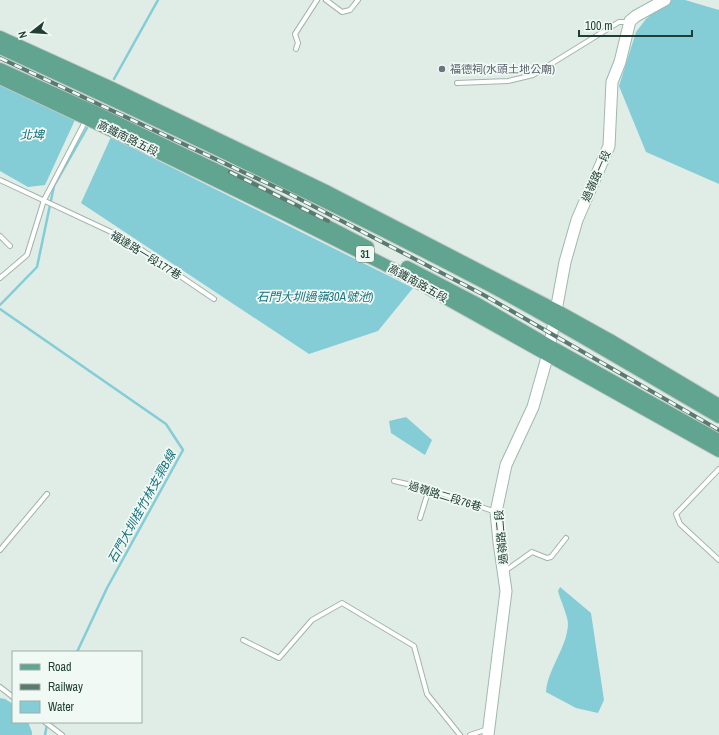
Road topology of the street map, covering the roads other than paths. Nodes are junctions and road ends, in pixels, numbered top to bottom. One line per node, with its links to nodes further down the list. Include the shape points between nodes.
1 (318, 0): 8 (lane, via 295,34 298,43)
2 (326, 0): 3 (lane, via 342,12 350,10)
3 (358, 0)
4 (665, 0): 5 (street)
5 (630, 21): 11 (lane, via 619,22 533,75 508,81); 23 (street, 過嶺路一段, via 620,62 612,82 609,146 577,220 564,262)
6 (0, 37): 14 (main road)
7 (0, 48): 17 (main road)
8 (296, 49)
9 (0, 69): 15 (main road, 高鐵南路五段 / 31)
10 (0, 78): 12 (main road, 高鐵南路五段 / 31)
11 (457, 83)
12 (87, 118): 13 (main road, 高鐵南路五段 / 31); 18 (lane)
13 (158, 153): 15 (main road); 24 (main road, 高鐵南路五段 / 31, via 291,217)
14 (254, 156): 17 (main road); 23 (main road, via 328,192)
15 (201, 162): 24 (main road, 高鐵南路五段 / 31, via 476,303)
16 (0, 180): 18 (lane)
17 (295, 187): 23 (main road)
18 (46, 201): 21 (lane, via 27,254); 22 (lane, 福達路一段177巷, via 124,238)
19 (0, 236): 20 (lane)
20 (10, 246)
21 (0, 278)
22 (214, 299)
23 (554, 316): 24 (street, 過嶺路一段); 25 (main road, via 610,340); 27 (main road)
24 (549, 350): 26 (main road, 高鐵南路五段 / 31); 29 (main road, 高鐵南路五段 / 31); 35 (street, 過嶺路二段, via 533,407 506,465)
25 (719, 405)
26 (669, 412): 28 (main road, 高鐵南路五段 / 31); 29 (main road)
27 (719, 417)
28 (719, 440)
29 (702, 441): 30 (main road, 高鐵南路五段 / 31)
30 (719, 451)
31 (719, 469): 39 (lane, via 676,514 680,524)
32 (394, 481): 33 (lane, 過嶺路二段76巷)
33 (430, 489): 35 (lane, 過嶺路二段76巷); 36 (lane)
34 (46, 494): 38 (lane)
35 (496, 512): 40 (street, 過嶺路二段)
36 (420, 518)
37 (566, 538): 40 (lane, via 550,557 532,552)
38 (0, 550)
39 (719, 560)
40 (504, 572): 45 (street, 過嶺路二段, via 506,591)
41 (243, 640): 47 (lane, via 279,658 312,620 342,602 414,646 427,694)
42 (0, 687): 43 (lane)
43 (12, 696)
44 (46, 723): 46 (lane)
45 (488, 732): 48 (lane)
46 (62, 735)
47 (460, 735)
48 (470, 735)

